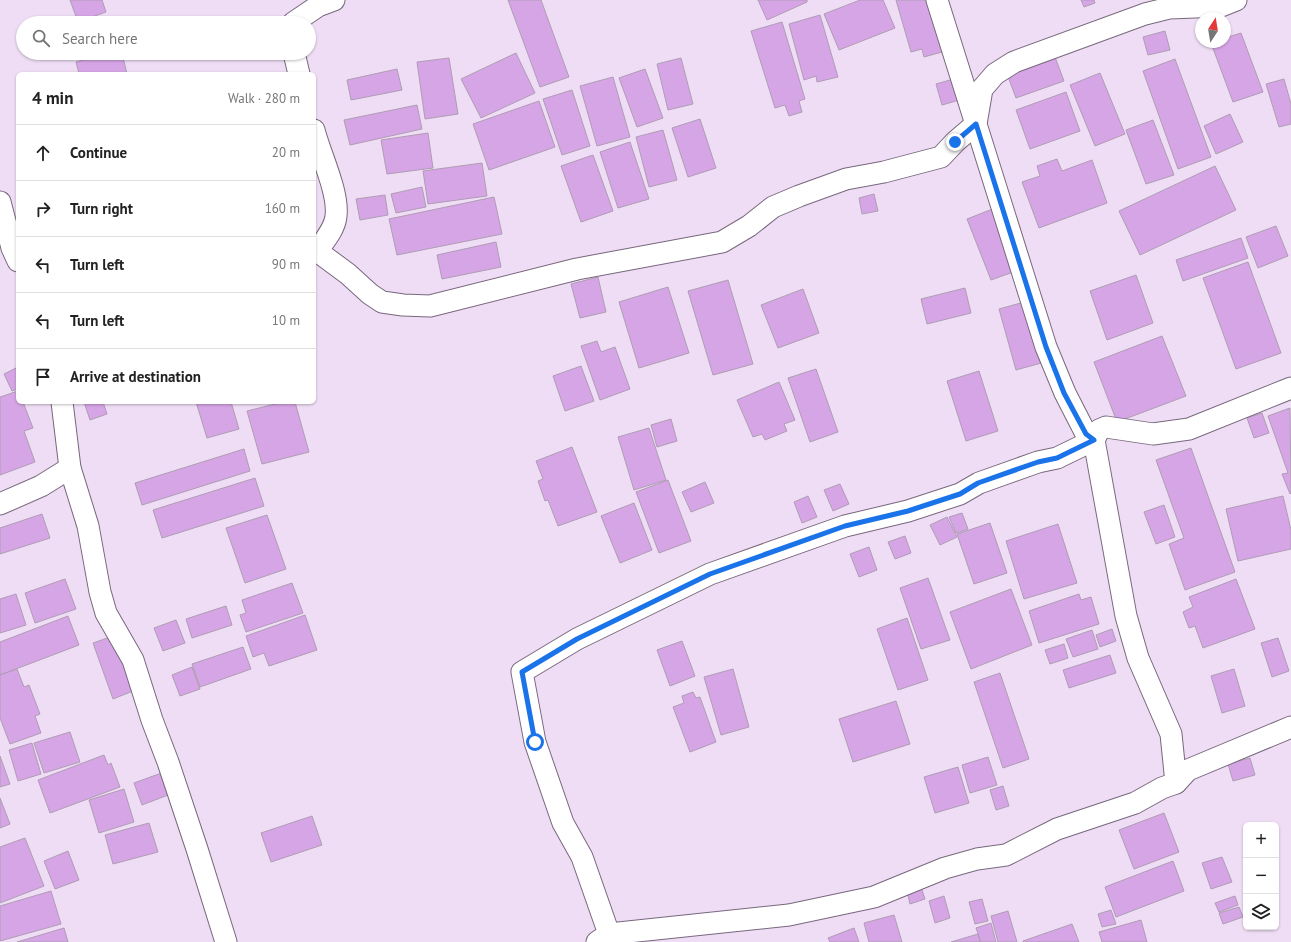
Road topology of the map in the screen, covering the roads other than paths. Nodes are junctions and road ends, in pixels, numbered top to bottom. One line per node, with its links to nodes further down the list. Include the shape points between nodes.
1 (334, 0): 4 (street, via 318,6)
2 (937, 0): 7 (street)
3 (1236, 0): 7 (street, via 1221,6 1169,8 1145,14 1014,62 995,74 982,89)
4 (303, 16)
5 (296, 60): 6 (street)
6 (299, 72)
7 (976, 124): 10 (street, via 941,157 846,179 799,196 773,207 749,226 722,242 577,269 430,306 382,302); 14 (street, via 1046,347 1064,393)
8 (316, 137): 10 (street, via 335,199 336,217 331,230)
9 (0, 202): 11 (street)
10 (316, 252)
11 (16, 257)
12 (1291, 388): 14 (street, via 1189,429 1153,434 1106,427)
13 (62, 404): 15 (street)
14 (1093, 435): 18 (street, via 1126,616 1138,658 1171,734); 19 (street, via 1057,458 978,483 960,494 908,511 845,526 710,574 577,639 522,672 535,742 563,824 582,857)
15 (70, 468): 16 (street, via 41,486); 20 (street, via 88,526 106,613 133,660)
16 (0, 504)
17 (1291, 727): 18 (street, via 1188,770)
18 (1176, 783): 19 (street, via 1135,804 1057,829 1006,855 977,859 945,868 874,897 790,915)
19 (603, 938)
20 (226, 942)

